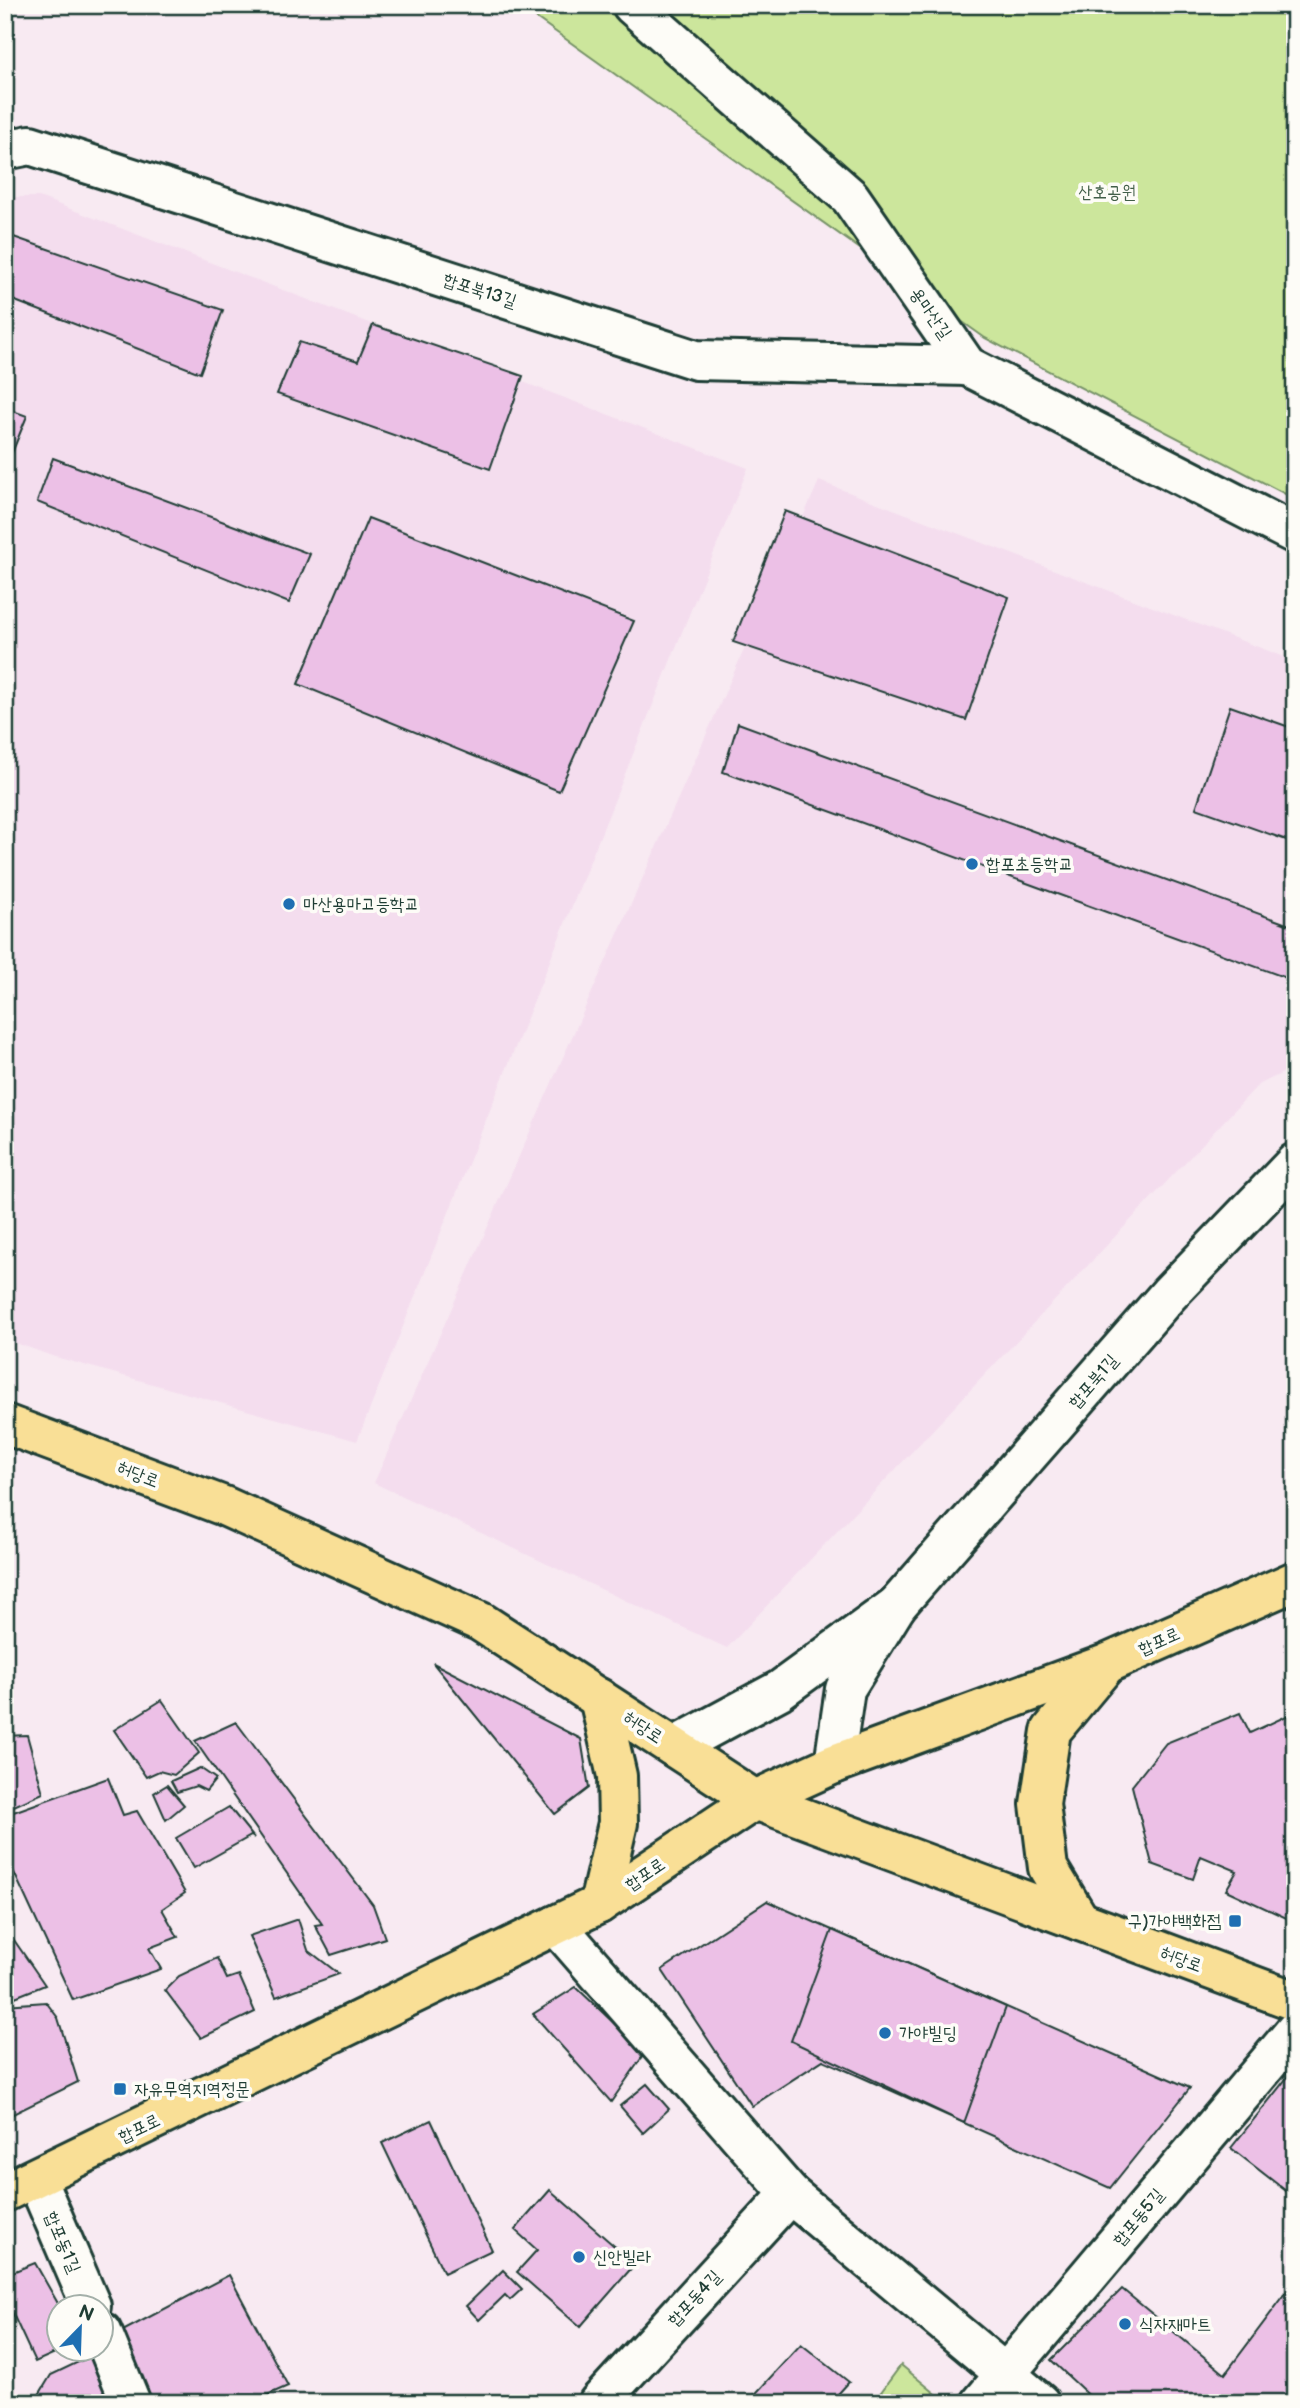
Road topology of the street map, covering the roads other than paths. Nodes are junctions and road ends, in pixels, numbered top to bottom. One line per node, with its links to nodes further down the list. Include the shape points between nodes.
1 (632, 5): 3 (street, 용마산길, via 850,197)
2 (5, 150): 3 (street, 합포북13길, via 30,145 695,360)
3 (967, 366): 4 (street, 용마산길)
4 (1295, 534)
5 (1295, 1163): 8 (street, 합포북1길, via 1169,1294)
6 (5, 1424): 10 (main road, 허당로, via 224,1506 481,1622)
7 (1295, 1581): 9 (main road, 합포로)
8 (897, 1605): 11 (street, via 780,1690); 12 (street, via 845,1689)
9 (1106, 1664): 12 (main road, 합포로); 15 (main road, via 1051,1731 1040,1804 1048,1868)
10 (599, 1698): 11 (main road, 허당로); 14 (main road, via 617,1776 618,1823)
11 (674, 1746): 13 (main road, 허당로)
12 (834, 1764): 13 (main road, 합포로)
13 (755, 1800): 14 (main road, 합포로); 15 (main road, 허당로)
14 (600, 1904): 16 (main road, 합포로)
15 (1080, 1921): 17 (main road, 허당로)
16 (556, 1925): 19 (main road, 합포로); 20 (street)
17 (1295, 2001)
18 (1295, 2031): 23 (street, 합포동5길)
19 (21, 2185): 21 (street, 합포동1길)
20 (790, 2194): 23 (street); 25 (street, 합포동4길)
21 (83, 2292)
22 (114, 2362): 24 (street)
23 (1006, 2373): 26 (street, 합포동5길); 27 (street)
24 (131, 2403)
25 (598, 2403)
26 (981, 2403)
27 (1040, 2403)

